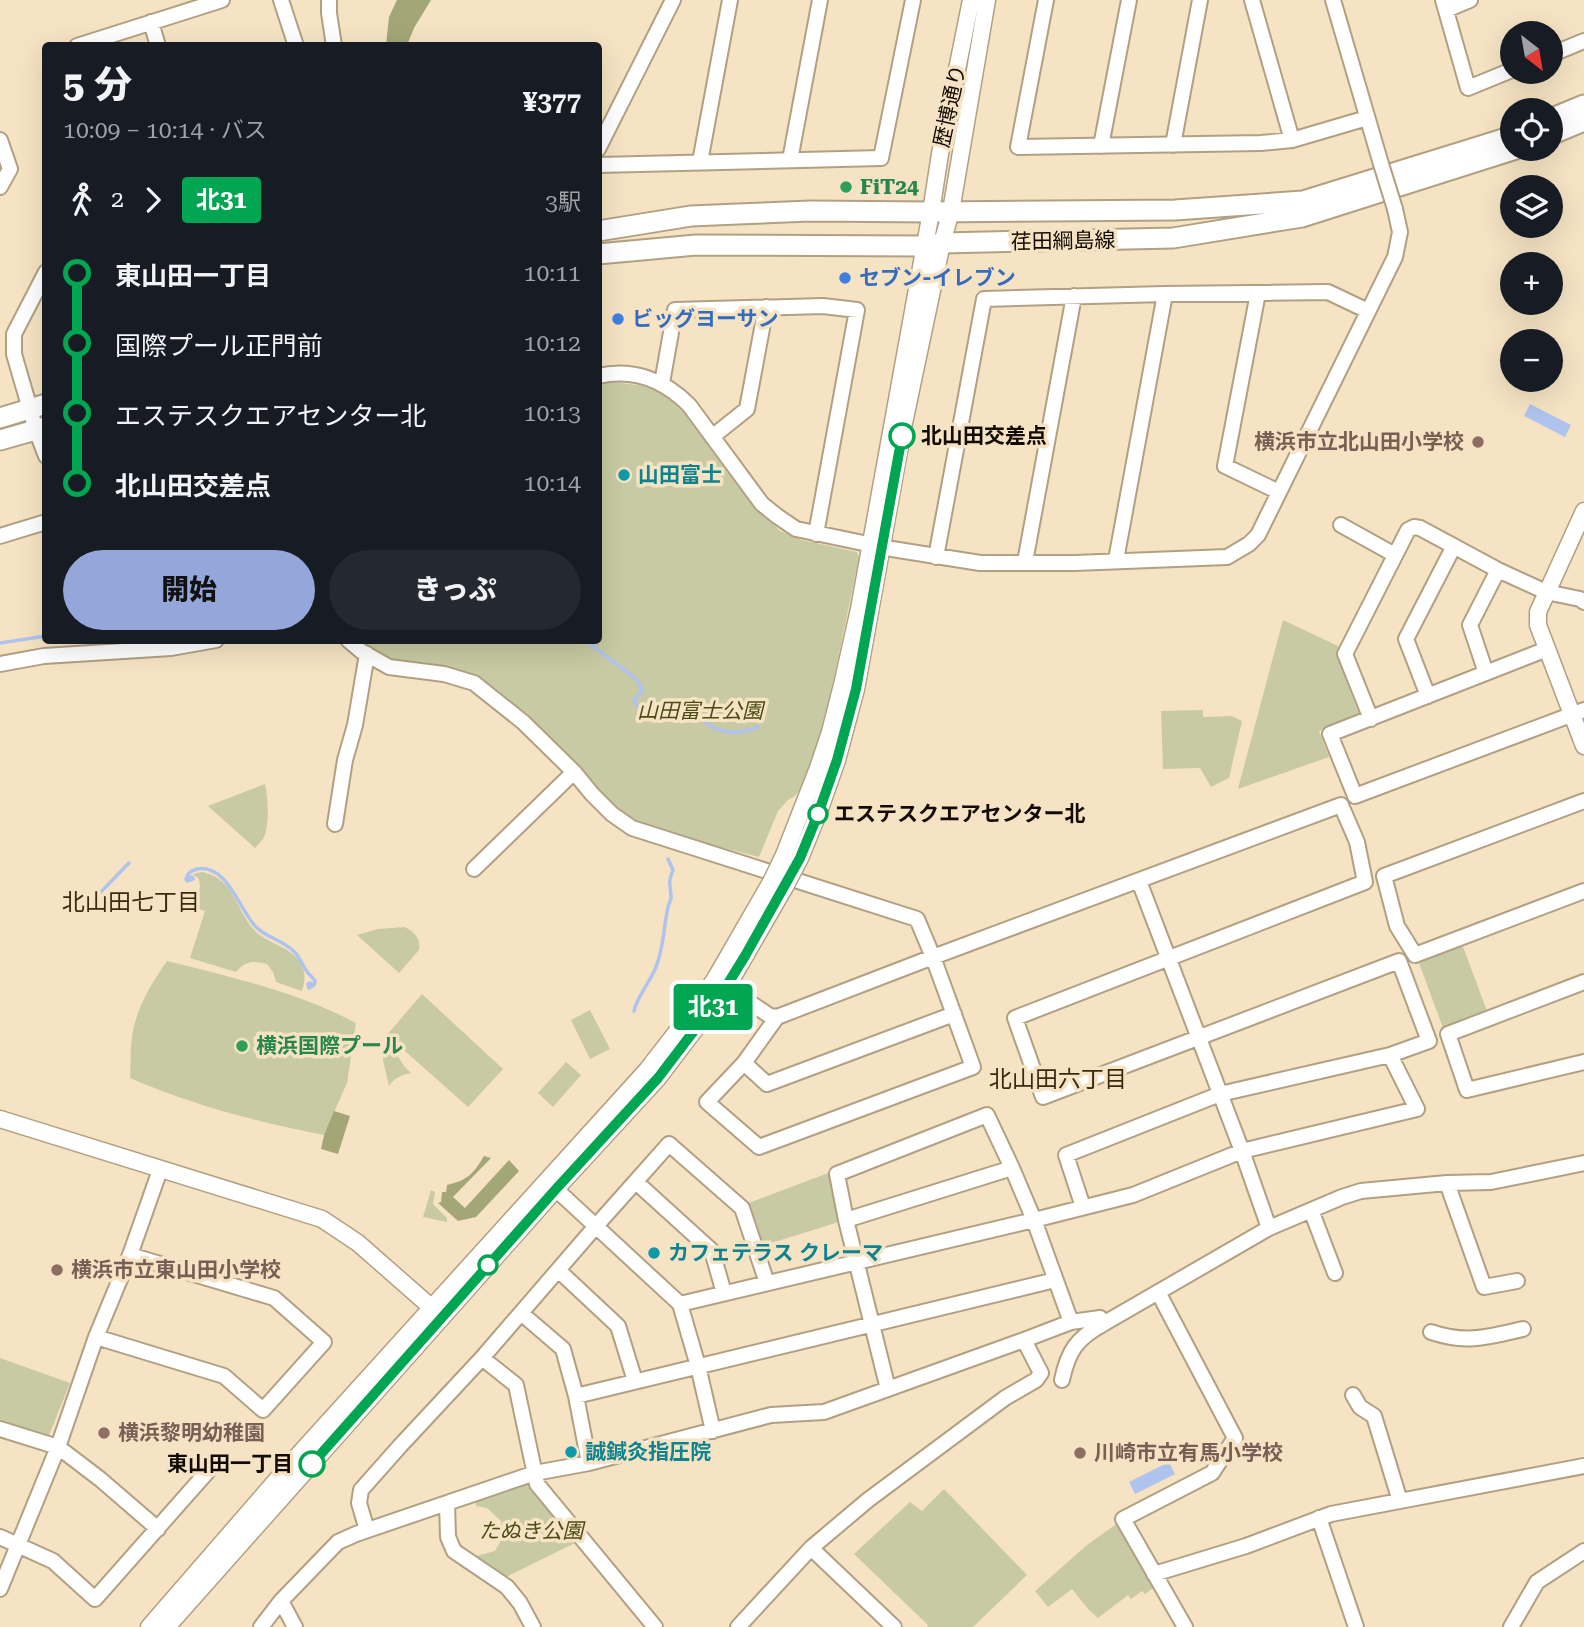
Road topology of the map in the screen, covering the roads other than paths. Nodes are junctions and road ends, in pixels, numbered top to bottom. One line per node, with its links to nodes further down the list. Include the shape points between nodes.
1 (222, 0): 17 (street)
2 (281, 0): 21 (street)
3 (329, 0): 22 (street)
4 (673, 0): 33 (street)
5 (730, 0): 38 (street)
6 (820, 0): 37 (street)
7 (913, 0): 37 (street, via 881,158)
8 (971, 0): 41 (street, 歴博通り, via 940,154)
9 (987, 0): 41 (street, 歴博通り)
10 (1046, 0): 35 (street, via 1018,147)
11 (1129, 0): 35 (street)
12 (1200, 0): 34 (street)
13 (1252, 0): 30 (street)
14 (1333, 0): 27 (street)
15 (1470, 0): 16 (street)
16 (1444, 5): 24 (street, via 1468,88)
17 (151, 22): 19 (street); 20 (street)
18 (1584, 41): 23 (street)
19 (89, 42)
20 (157, 42)
21 (295, 42)
22 (333, 42)
23 (1563, 50)
24 (1500, 76)
25 (1584, 104): 26 (main road)
26 (1563, 113)
27 (1367, 118): 30 (street); 50 (street, bridge, via 1400,232 1395,257)
28 (1584, 121): 29 (main road)
29 (1563, 130)
30 (1292, 139): 34 (street)
31 (0, 140): 40 (street, via 10,169)
32 (1500, 140): 41 (main road, 荏田綱島線, via 1303,201 1175,210)
33 (602, 141)
34 (1173, 145): 35 (street)
35 (1101, 146)
36 (1500, 154): 43 (main road, 荏田綱島線, via 1303,217 1238,228 1173,238)
37 (790, 160): 38 (street)
38 (700, 162): 39 (street)
39 (602, 165)
40 (0, 187)
41 (941, 212): 42 (main road, 荏田綱島線, via 691,216); 43 (street)
42 (602, 230)
43 (934, 244): 44 (main road, 荏田綱島線, via 696,245); 65 (street, via 904,424)
44 (602, 254)
45 (41, 292): 51 (street, via 14,334)
46 (1258, 293): 47 (street); 50 (street, via 1328,292); 59 (street, via 1225,466)
47 (1165, 294): 48 (street); 69 (street)
48 (1074, 296): 68 (street, via 984,299); 70 (street)
49 (766, 307): 53 (street, via 675,310); 57 (street, via 747,409); 63 (street, via 857,310)
50 (1368, 311): 59 (street)
51 (7, 357): 54 (street)
52 (602, 375): 53 (street, via 630,373)
53 (662, 383): 57 (street, via 677,393)
54 (38, 407): 55 (main road); 56 (street)
55 (0, 418)
56 (41, 428): 58 (main road)
57 (712, 437): 63 (street, via 762,503 796,529)
58 (0, 440)
59 (1279, 492): 69 (street, via 1258,535 1227,556)
60 (1584, 513): 72 (street)
61 (42, 524): 64 (street)
62 (1340, 525): 67 (street)
63 (816, 534): 65 (street)
64 (0, 537)
65 (876, 545): 68 (street); 93 (street, bridge, via 856,689 818,814)
66 (1454, 546): 67 (street, via 1414,527); 71 (street); 80 (street, via 1406,639)
67 (1395, 555): 82 (street, via 1345,653)
68 (936, 557): 70 (street, via 980,563)
69 (1115, 560): 70 (street)
70 (1025, 562)
71 (1498, 570): 72 (street); 79 (street, via 1470,625)
72 (1546, 592): 73 (street); 76 (street, via 1538,625)
73 (1584, 602)
74 (191, 644): 78 (street)
75 (353, 644): 77 (street)
76 (1547, 649): 79 (street); 81 (street)
77 (367, 654): 84 (street, via 389,667 474,683); 86 (street)
78 (0, 664)
79 (1486, 673): 80 (street)
80 (1429, 696): 82 (street)
81 (1578, 712): 82 (street, via 1355,796 1330,734); 83 (street)
82 (1371, 719)
83 (1584, 746)
84 (574, 772): 87 (street); 90 (street, via 611,814 632,828 917,919)
85 (1584, 801): 89 (street, via 1384,876 1397,926 1415,955)
86 (335, 824)
87 (474, 869)
88 (1139, 881): 90 (street); 91 (street); 91 (street, via 1340,805 1357,842 1365,882)
89 (1584, 891)
90 (933, 957): 94 (street); 95 (street)
91 (1167, 958): 96 (street); 96 (street, via 1015,1018 1042,1097)
92 (1584, 982): 98 (street, via 1448,1034 1467,1090)
93 (721, 983): 95 (street); 108 (street, via 658,1078)
94 (954, 1014): 99 (street, via 767,1084); 99 (street, via 973,1067 759,1147 707,1102)
95 (777, 1017): 99 (street)
96 (1198, 1038): 97 (street, via 1399,961 1429,1041); 100 (street)
97 (1390, 1055): 100 (street); 102 (street, via 1417,1109)
98 (1584, 1062)
99 (744, 1063)
100 (1220, 1094): 102 (street); 109 (street, via 1066,1155)
101 (0, 1119): 105 (street)
102 (1242, 1151): 109 (street, via 1133,1195); 114 (street)
103 (1584, 1163): 107 (street, via 1491,1182)
104 (1012, 1168): 111 (street); 111 (street, via 986,1115 837,1174); 112 (street)
105 (160, 1170): 115 (street); 125 (street, via 321,1219 358,1243)
106 (636, 1182): 113 (street); 121 (street, via 669,1144 741,1208); 123 (street, via 712,1251)
107 (1447, 1183): 110 (street, via 1361,1191); 120 (street, via 1484,1287)
108 (551, 1185): 113 (street); 125 (street)
109 (1083, 1207): 112 (street)
110 (1311, 1210): 114 (street); 118 (street)
111 (846, 1220): 116 (street)
112 (1034, 1220): 116 (street); 119 (street)
113 (596, 1226): 117 (street); 124 (street)
114 (1269, 1228): 122 (street)
115 (130, 1255): 132 (street); 132 (street, via 274,1298 324,1342 263,1410 224,1376)
116 (857, 1261): 121 (street); 128 (street)
117 (558, 1270): 126 (street); 137 (street, via 618,1326)
118 (1335, 1273)
119 (1055, 1280): 127 (street); 128 (street)
120 (1517, 1281)
121 (767, 1283): 123 (street)
122 (1158, 1292): 129 (street); 157 (street, via 1235,1438 1212,1474 1123,1519)
123 (724, 1293): 124 (street)
124 (680, 1304): 135 (street)
125 (437, 1313): 160 (street, via 300,1453); 161 (street)
126 (521, 1313): 134 (street); 140 (street, via 563,1349)
127 (1071, 1322): 129 (street, via 1100,1318); 133 (street)
128 (873, 1324): 135 (street); 138 (street)
129 (1103, 1324): 136 (street, via 1073,1348)
130 (1523, 1329): 131 (street, via 1469,1339)
131 (1431, 1332)
132 (96, 1337): 143 (street)
133 (1024, 1340): 138 (street); 155 (street, via 1041,1373 1036,1380 868,1500)
134 (482, 1358): 147 (street, via 516,1385); 152 (street, via 361,1490 359,1503)
135 (698, 1366): 137 (street); 142 (street)
136 (1062, 1380)
137 (635, 1381): 140 (street)
138 (888, 1389): 142 (street, via 824,1412 771,1415)
139 (1353, 1395): 148 (street, via 1360,1407 1374,1416)
140 (576, 1396): 145 (street)
141 (0, 1429): 143 (street)
142 (713, 1431): 145 (street)
143 (58, 1447): 151 (street); 154 (street)
144 (216, 1462): 151 (street)
145 (589, 1463): 147 (street)
146 (1584, 1466): 148 (street)
147 (535, 1473): 149 (street); 165 (street, via 537,1484)
148 (1400, 1502): 150 (street)
149 (447, 1503): 152 (street); 164 (street, via 448,1537 454,1551 508,1587)
150 (1319, 1518): 157 (street); 169 (street)
151 (158, 1529): 154 (street, via 95,1599 53,1561)
152 (367, 1530): 159 (street, via 338,1542)
153 (0, 1537): 154 (street)
154 (19, 1545): 158 (street)
155 (811, 1548): 166 (street); 167 (street)
156 (1584, 1551): 170 (street, via 1537,1582)
157 (1154, 1574): 168 (street)
158 (0, 1589)
159 (281, 1601): 162 (street); 163 (street)
160 (149, 1627)
161 (167, 1627)
162 (261, 1627)
163 (295, 1627)
164 (533, 1627)
165 (655, 1627)
166 (738, 1627)
167 (894, 1627)
168 (1185, 1627)
169 (1356, 1627)
170 (1511, 1627)

